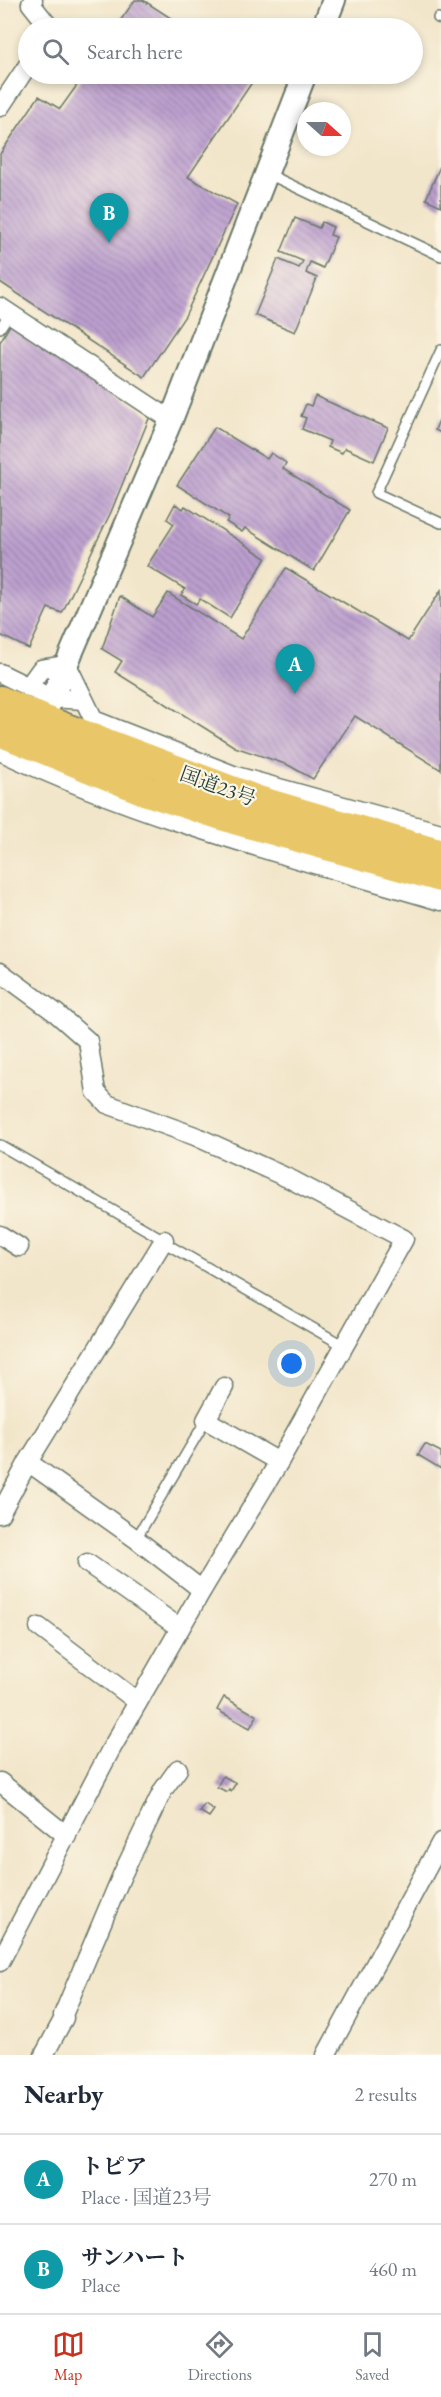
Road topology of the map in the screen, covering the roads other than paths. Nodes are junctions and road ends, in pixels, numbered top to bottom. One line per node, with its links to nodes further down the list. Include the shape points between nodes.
1 (33, 0): 3 (street, via 31,4)
2 (334, 0): 4 (street)
3 (42, 18)
4 (326, 18)
5 (18, 80): 7 (street)
6 (301, 84): 8 (street)
7 (0, 107)
8 (266, 173): 9 (lane); 12 (street)
9 (441, 256)
10 (3, 316): 12 (street)
11 (441, 350): 13 (lane, via 376,493)
12 (171, 420): 14 (street)
13 (441, 523)
14 (67, 665): 16 (street, via 41,669); 17 (street); 19 (street)
15 (0, 673): 16 (street)
16 (28, 687): 19 (street)
17 (84, 700): 19 (street); 22 (street, via 94,720 236,776)
18 (0, 701): 19 (highway, 国道23号)
19 (42, 721): 20 (highway, 国道23号); 23 (highway, 国道23号, via 258,801); 24 (highway, 国道23号, via 147,791)
20 (0, 731)
21 (0, 751): 25 (street, via 119,802)
22 (441, 833)
23 (441, 855)
24 (441, 877)
25 (441, 901)
26 (0, 972): 31 (street, via 88,1041 96,1092 107,1104 195,1136 292,1180 404,1239)
27 (0, 1145): 29 (lane)
28 (0, 1235): 30 (street)
29 (164, 1241): 31 (lane); 34 (street)
30 (19, 1247)
31 (344, 1346): 35 (street)
32 (224, 1387): 33 (street)
33 (206, 1420): 35 (street); 38 (lane)
34 (28, 1462): 36 (street); 38 (street)
35 (279, 1462): 40 (street)
36 (6, 1486): 37 (street)
37 (0, 1514)
38 (136, 1539): 40 (street)
39 (87, 1563): 42 (street)
40 (202, 1590): 42 (street)
41 (39, 1627): 43 (street)
42 (180, 1628): 43 (street)
43 (138, 1702): 46 (street)
44 (178, 1769): 49 (street, via 163,1790 122,1875 64,2018)
45 (0, 1782): 46 (street)
46 (67, 1836): 48 (street)
47 (441, 1842): 50 (street)
48 (0, 1962)
49 (44, 2055)
50 (326, 2055)

